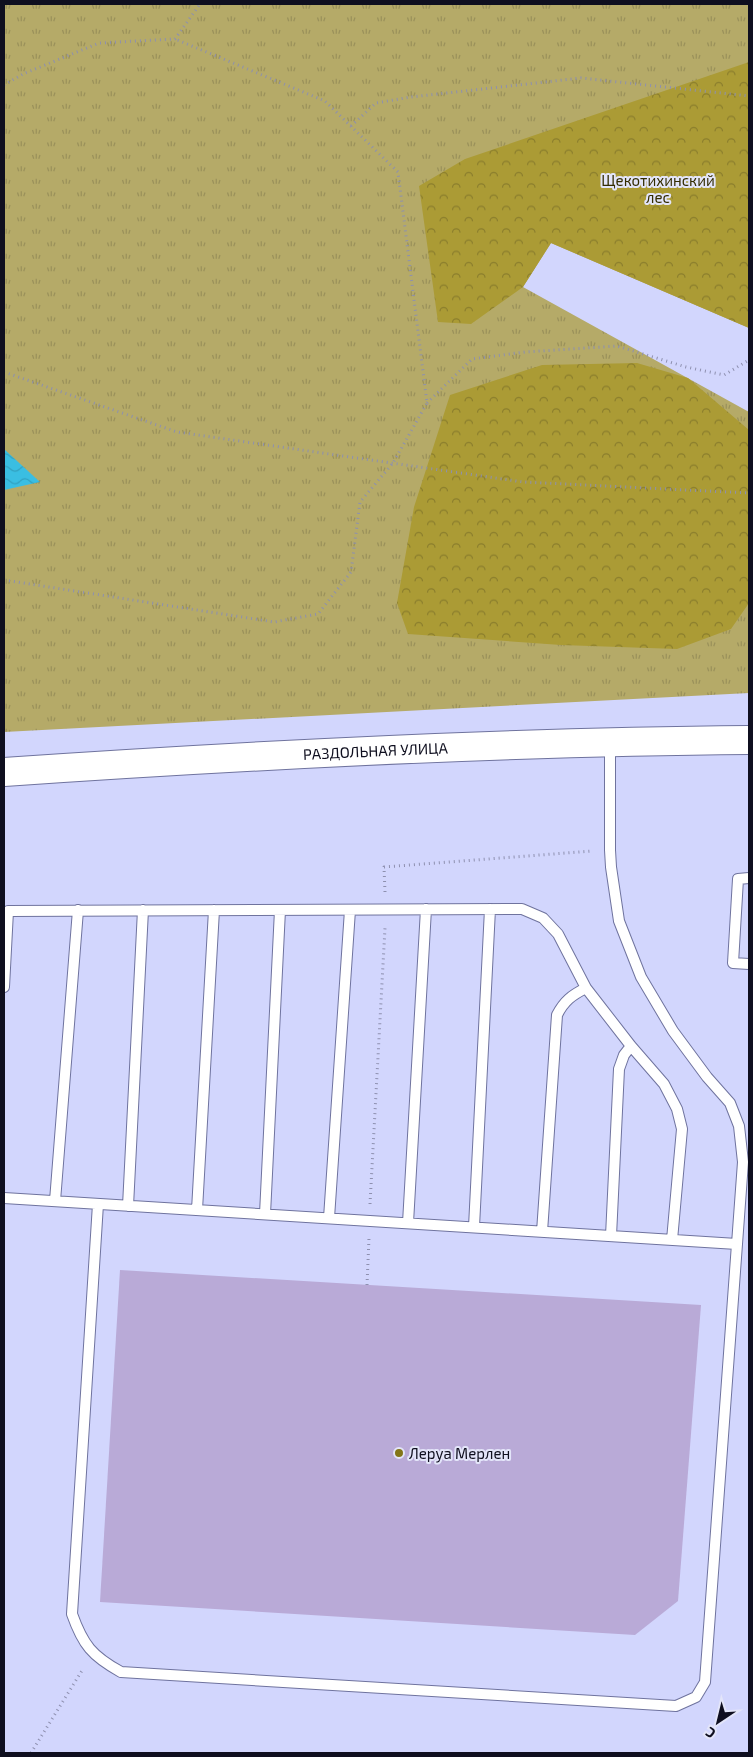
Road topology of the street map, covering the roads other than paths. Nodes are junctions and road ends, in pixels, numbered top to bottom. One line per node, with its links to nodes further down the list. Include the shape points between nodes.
1 (749, 740): 2 (main road, РАЗДОЛЬНАЯ УЛИЦА)
2 (610, 741): 3 (main road, РАЗДОЛЬНАЯ УЛИЦА, via 177,760); 28 (lane, via 610,850 619,921 646,985 674,1031 730,1103 739,1126 743,1162)
3 (4, 772)
4 (749, 878): 12 (lane, via 738,879 733,963)
5 (78, 910): 6 (lane); 13 (lane, via 8,911); 17 (lane)
6 (143, 910): 7 (lane); 19 (lane)
7 (214, 910): 8 (lane); 20 (lane)
8 (280, 910): 9 (lane); 21 (lane)
9 (350, 910): 10 (lane); 22 (lane)
10 (426, 910): 11 (lane); 23 (lane)
11 (490, 910): 14 (lane, via 522,909 542,918 558,934); 24 (lane)
12 (749, 964)
13 (4, 987)
14 (586, 988): 15 (lane); 25 (lane, via 569,997 557,1015)
15 (631, 1046): 26 (lane, via 619,1069); 27 (lane, via 664,1084 677,1109 682,1129)
16 (4, 1198): 17 (lane)
17 (55, 1201): 18 (lane)
18 (98, 1204): 19 (lane); 28 (lane, via 72,1614 80,1636 93,1653 121,1672 676,1706 696,1697 705,1682)
19 (128, 1206): 20 (lane)
20 (197, 1210): 21 (lane)
21 (265, 1214): 22 (lane)
22 (329, 1218): 23 (lane)
23 (408, 1223): 24 (lane)
24 (474, 1227): 25 (lane)
25 (542, 1232): 26 (lane)
26 (611, 1236): 27 (lane)
27 (672, 1240): 28 (lane)
28 (737, 1244)

